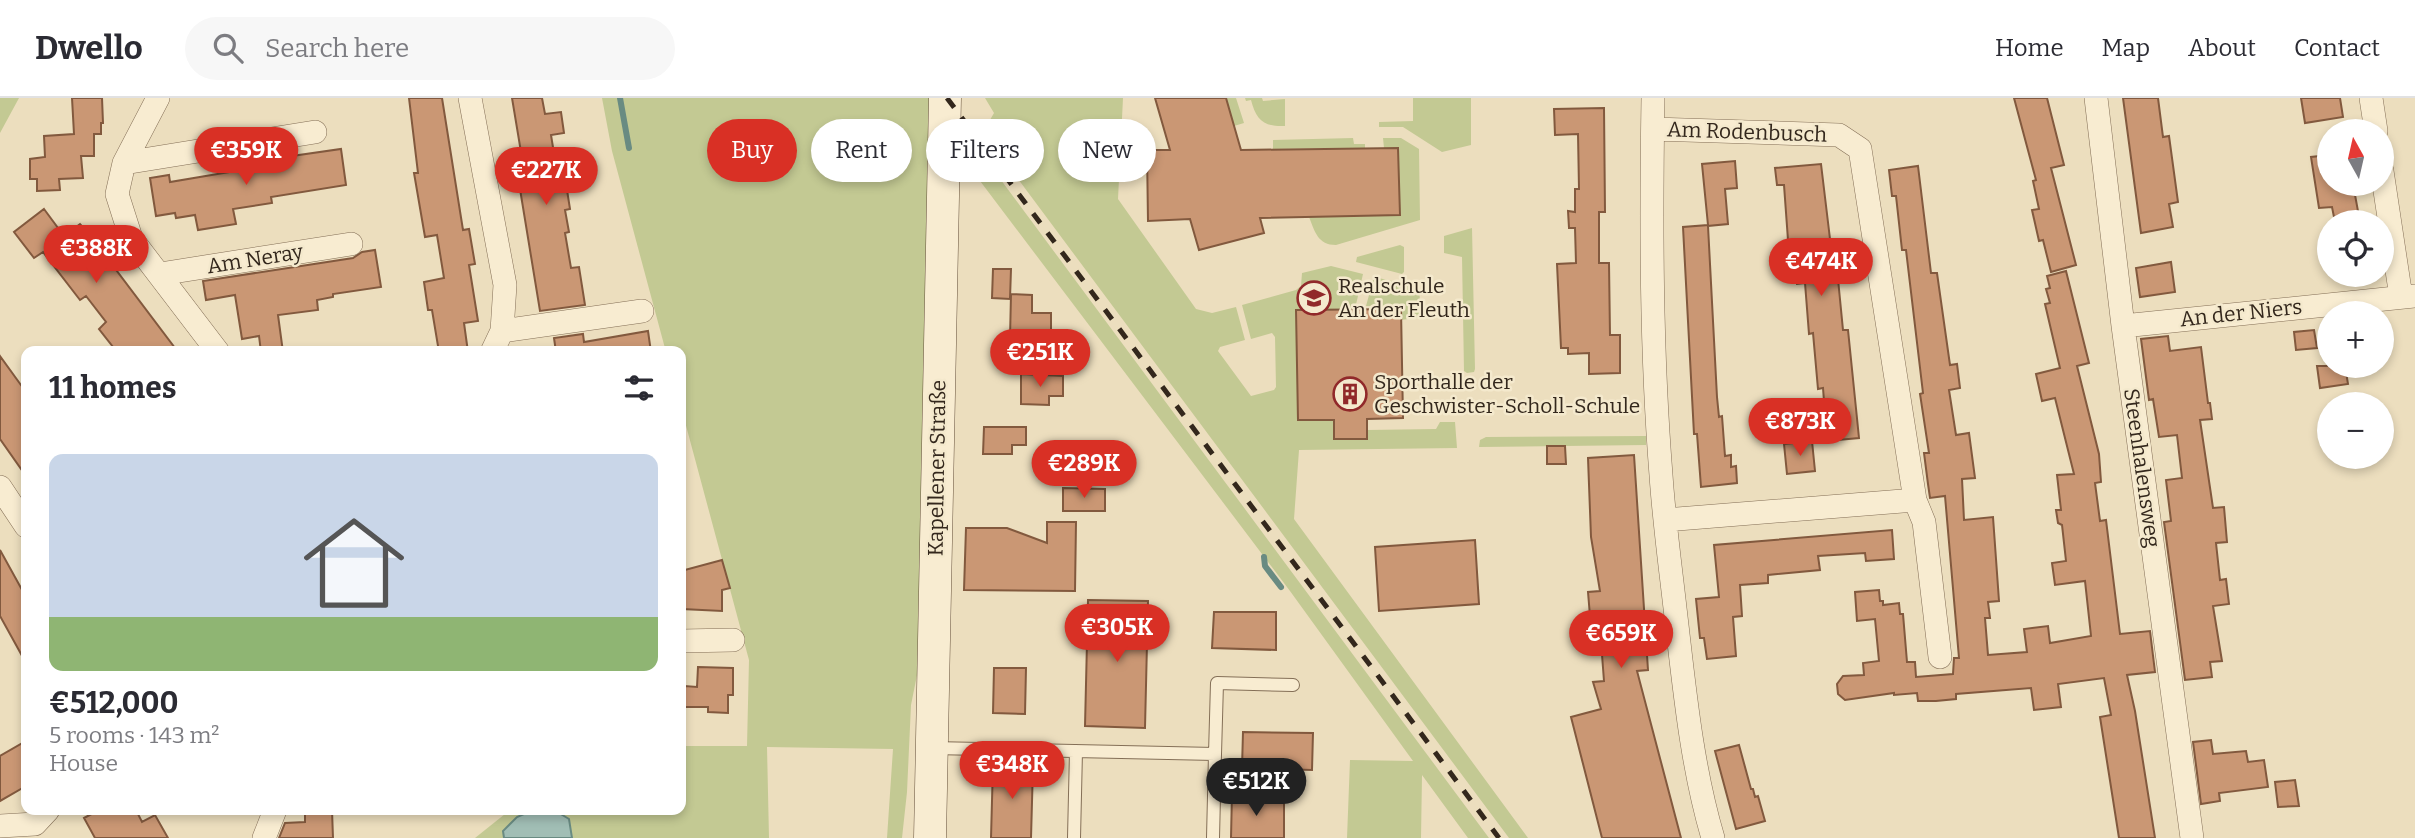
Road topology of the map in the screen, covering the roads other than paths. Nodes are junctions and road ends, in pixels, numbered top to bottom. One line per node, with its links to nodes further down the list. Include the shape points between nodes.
1 (159, 98): 10 (street)
2 (470, 98): 17 (street, via 505,285)
3 (945, 98): 28 (main road, Kapellener Straße)
4 (1653, 98): 8 (street, Am Rodenbusch)
5 (2096, 98): 16 (street, Steenhalensweg)
6 (2371, 98): 7 (street)
7 (2374, 119)
8 (1653, 129): 21 (street, Am Rodenbusch, via 1839,135 1860,149); 23 (street, Am Rodenbusch, via 1656,396)
9 (315, 132): 10 (street)
10 (124, 163): 13 (street, via 117,194 124,217 131,238)
11 (2387, 196): 14 (street, An der Niers)
12 (351, 244): 13 (street, Am Neray)
13 (160, 274): 18 (street)
14 (2408, 296): 16 (street, An der Niers)
15 (642, 311): 17 (street)
16 (2123, 326): 39 (street, Steenhalensweg)
17 (502, 331): 19 (street)
18 (214, 346)
19 (495, 346)
20 (0, 487): 22 (street)
21 (1915, 500): 23 (street); 26 (street, Am Rodenbusch, via 1924,522)
22 (21, 518)
23 (1665, 520): 38 (street, Am Rodenbusch, via 1684,684)
24 (733, 640): 25 (street)
25 (686, 641)
26 (1940, 657)
27 (1293, 685): 30 (lane, via 1217,683)
28 (932, 748): 29 (lane); 35 (main road, Kapellener Straße)
29 (1076, 751): 30 (lane); 36 (lane)
30 (1215, 754): 37 (lane)
31 (43, 815): 33 (street, via 35,824)
32 (271, 815): 34 (street)
33 (0, 826)
34 (264, 838)
35 (930, 838)
36 (1074, 838)
37 (1213, 838)
38 (1713, 838)
39 (2192, 838)

